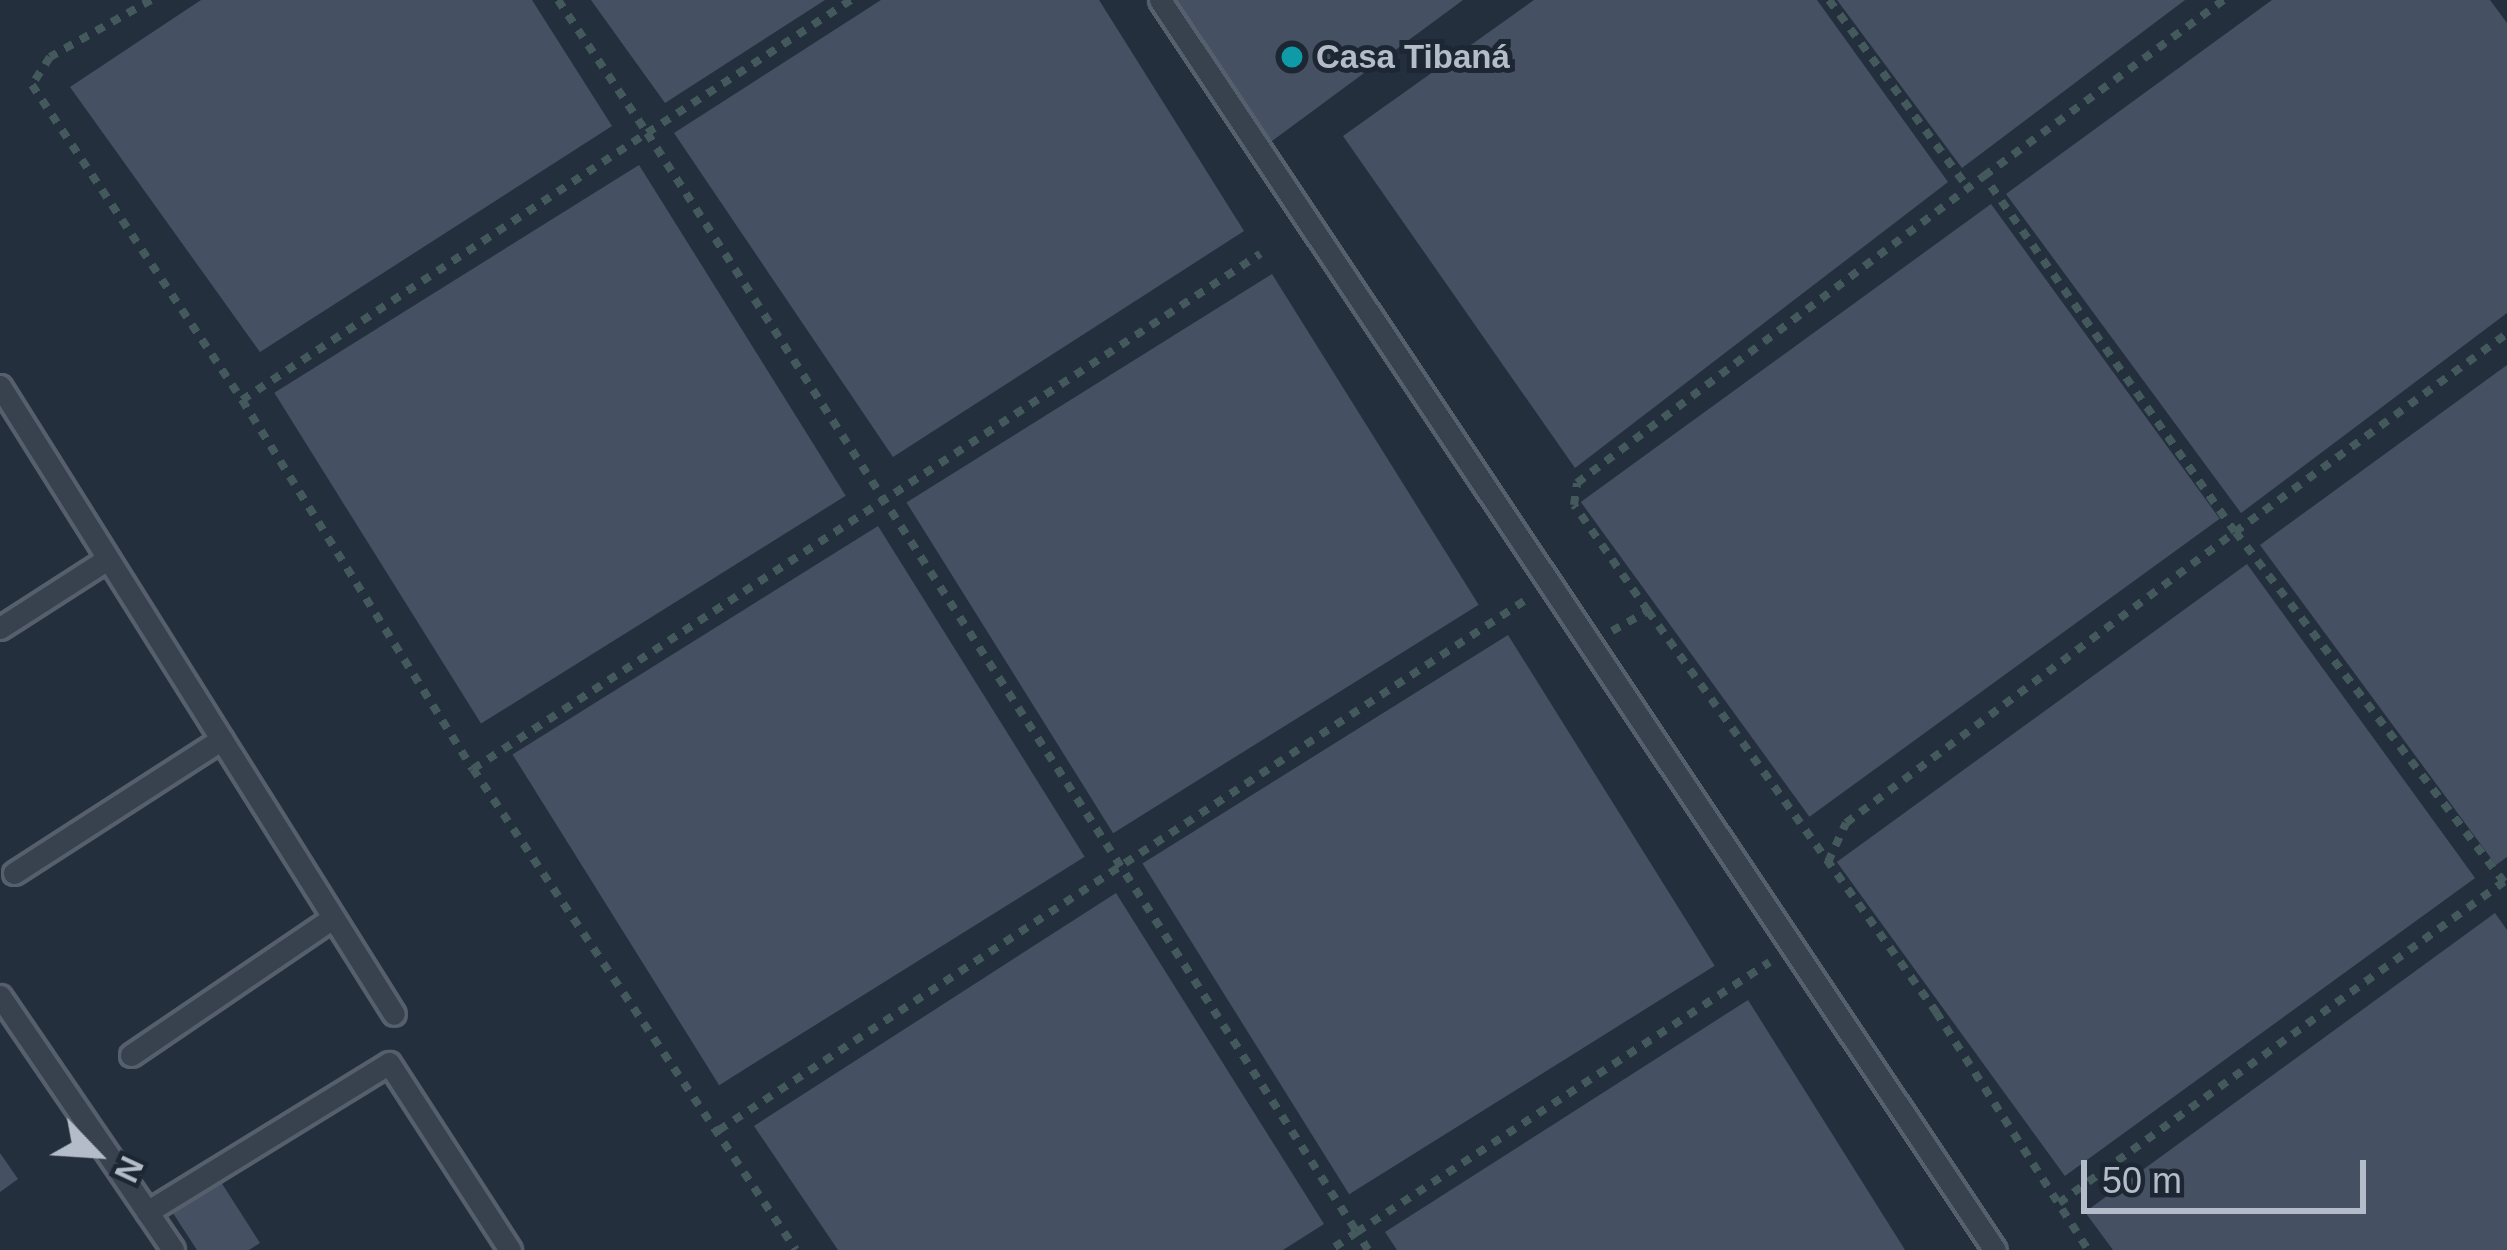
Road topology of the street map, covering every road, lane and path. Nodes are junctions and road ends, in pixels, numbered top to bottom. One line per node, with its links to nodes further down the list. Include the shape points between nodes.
1 (151, 0): 13 (path, via 50,56 32,86)
2 (558, 0): 7 (path)
3 (851, 0): 7 (path)
4 (1160, 0): 17 (lane)
5 (1828, 0): 9 (path)
6 (2224, 0): 8 (path)
7 (647, 133): 13 (path); 14 (path)
8 (1984, 176): 9 (path); 15 (path)
9 (1969, 189): 18 (path, via 1577,483 1574,505)
10 (1260, 254): 14 (path)
11 (2507, 334): 15 (path)
12 (0, 386): 16 (lane)
13 (242, 400): 22 (path)
14 (882, 501): 22 (path); 24 (path)
15 (2235, 532): 23 (path, via 1846,823); 26 (path)
16 (106, 560): 19 (lane); 21 (lane)
17 (1550, 584): 20 (lane); 24 (path)
18 (1648, 610): 20 (path); 23 (path)
19 (0, 628)
20 (1590, 644): 28 (lane)
21 (222, 739): 25 (lane); 27 (lane)
22 (473, 769): 32 (path)
23 (1828, 862): 33 (path)
24 (1119, 864): 32 (path); 35 (path)
25 (14, 873)
26 (2506, 881): 33 (path)
27 (330, 920): 30 (lane); 31 (lane)
28 (1792, 947): 35 (path); 41 (lane)
29 (0, 996): 34 (lane)
30 (394, 1014)
31 (130, 1055)
32 (719, 1130): 38 (path)
33 (2059, 1203): 42 (path)
34 (147, 1212): 36 (lane); 37 (lane, via 389,1063)
35 (1357, 1232): 39 (path); 40 (path)
36 (172, 1250)
37 (510, 1250)
38 (796, 1250)
39 (1330, 1250)
40 (1368, 1250)
41 (1995, 1250)
42 (2088, 1250)

